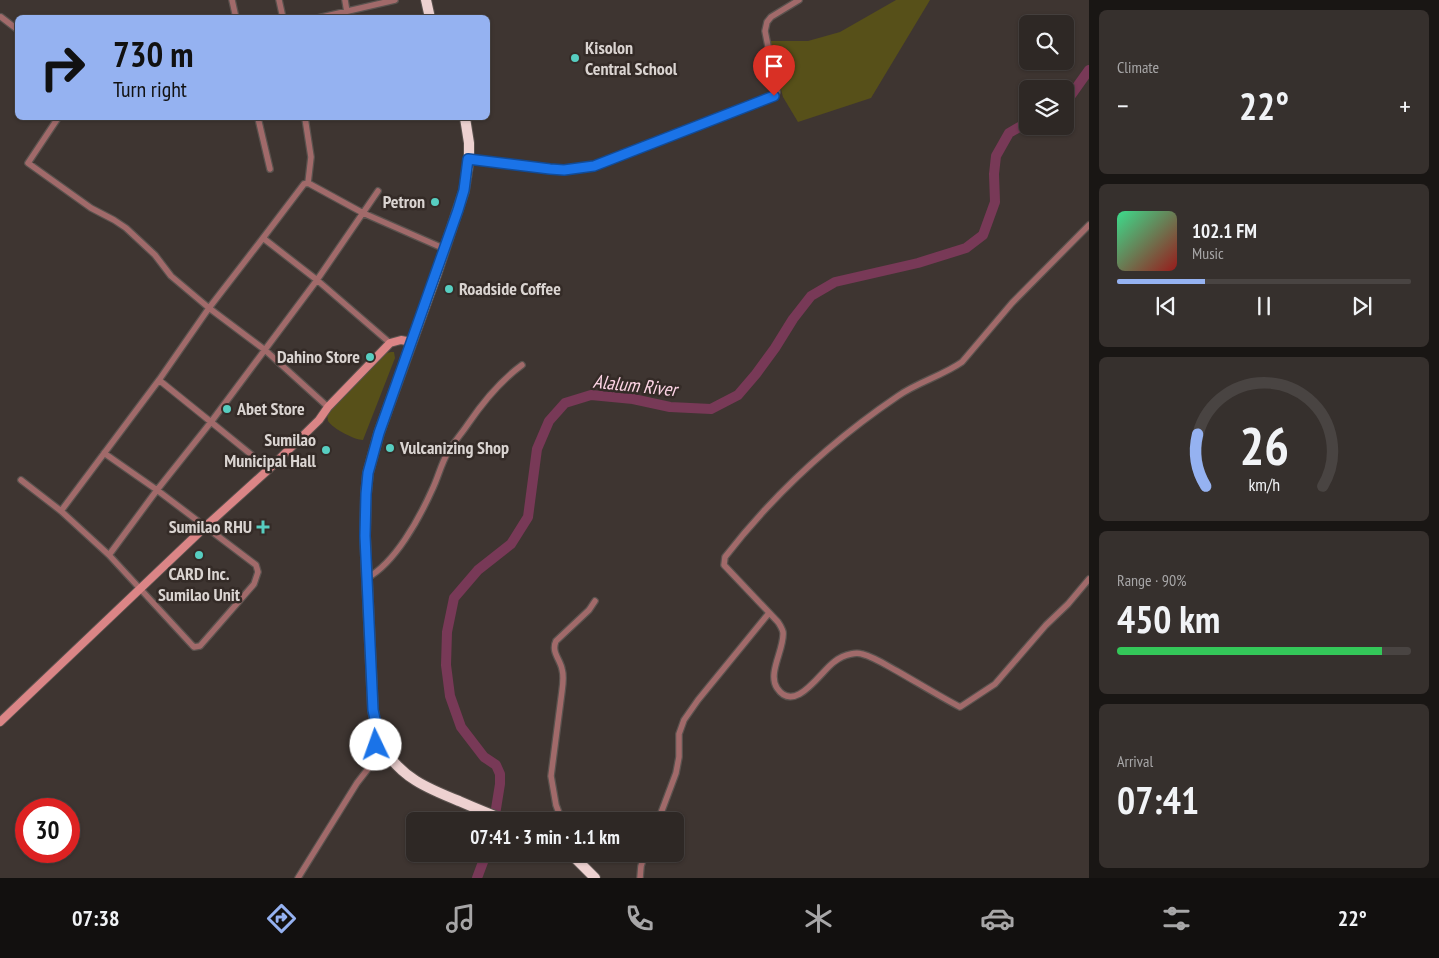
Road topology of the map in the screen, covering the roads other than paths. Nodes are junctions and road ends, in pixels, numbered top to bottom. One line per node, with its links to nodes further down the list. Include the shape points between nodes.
1 (232, 0): 8 (street)
2 (279, 0): 9 (street)
3 (344, 0): 7 (street)
4 (395, 0): 7 (street)
5 (426, 0): 10 (highway)
6 (799, 0): 17 (street, via 767,22 777,92 774,96 594,166 564,170)
7 (348, 14)
8 (235, 15)
9 (282, 15)
10 (429, 15)
11 (1, 17): 12 (street)
12 (15, 28)
13 (57, 120): 26 (street, via 28,163 91,208 126,228 155,255 176,281)
14 (258, 120): 18 (street)
15 (305, 120): 19 (street, via 311,157)
16 (465, 120): 17 (highway)
17 (468, 159): 24 (highway, via 464,190)
18 (270, 169)
19 (308, 183): 21 (street); 23 (street)
20 (378, 191): 21 (street)
21 (363, 213): 24 (street); 25 (street)
22 (1089, 225): 45 (street, via 1012,303 962,362 900,394 845,434 747,528 724,557 724,565)
23 (263, 238): 25 (street); 26 (street)
24 (445, 249): 27 (highway)
25 (317, 280): 28 (street); 29 (street)
26 (209, 308): 29 (street); 31 (street)
27 (412, 342): 28 (street); 41 (highway, via 368,473 365,516)
28 (390, 343): 32 (street)
29 (264, 350): 32 (street); 33 (street)
30 (522, 365): 41 (street, via 494,390 457,438 407,534 386,564)
31 (159, 380): 33 (street); 34 (street)
32 (328, 407): 35 (street)
33 (211, 422): 35 (street); 37 (street)
34 (104, 453): 37 (street); 38 (street)
35 (269, 469): 39 (street)
36 (21, 480): 38 (street)
37 (157, 490): 39 (street); 40 (street)
38 (61, 511): 40 (street)
39 (206, 526): 43 (street); 43 (street, via 256,564 258,572 254,584 200,646 194,647)
40 (110, 555): 43 (street)
41 (367, 578): 47 (highway, via 373,710)
42 (1089, 579): 45 (street, via 995,684 960,707 882,664 854,653 833,662 801,694 786,696 777,688 774,676 782,630)
43 (140, 589): 46 (street)
44 (595, 601): 51 (street, via 555,644 563,678 551,776)
45 (769, 614): 52 (street, via 684,720 679,734 676,773)
46 (0, 722)
47 (378, 733): 48 (highway); 49 (street)
48 (390, 758): 49 (street); 50 (highway, via 421,785)
49 (370, 765): 55 (street)
50 (486, 812)
51 (559, 812)
52 (661, 812)
53 (580, 862): 56 (highway)
54 (643, 862): 57 (street)
55 (298, 878)
56 (595, 878)
57 (640, 878)

